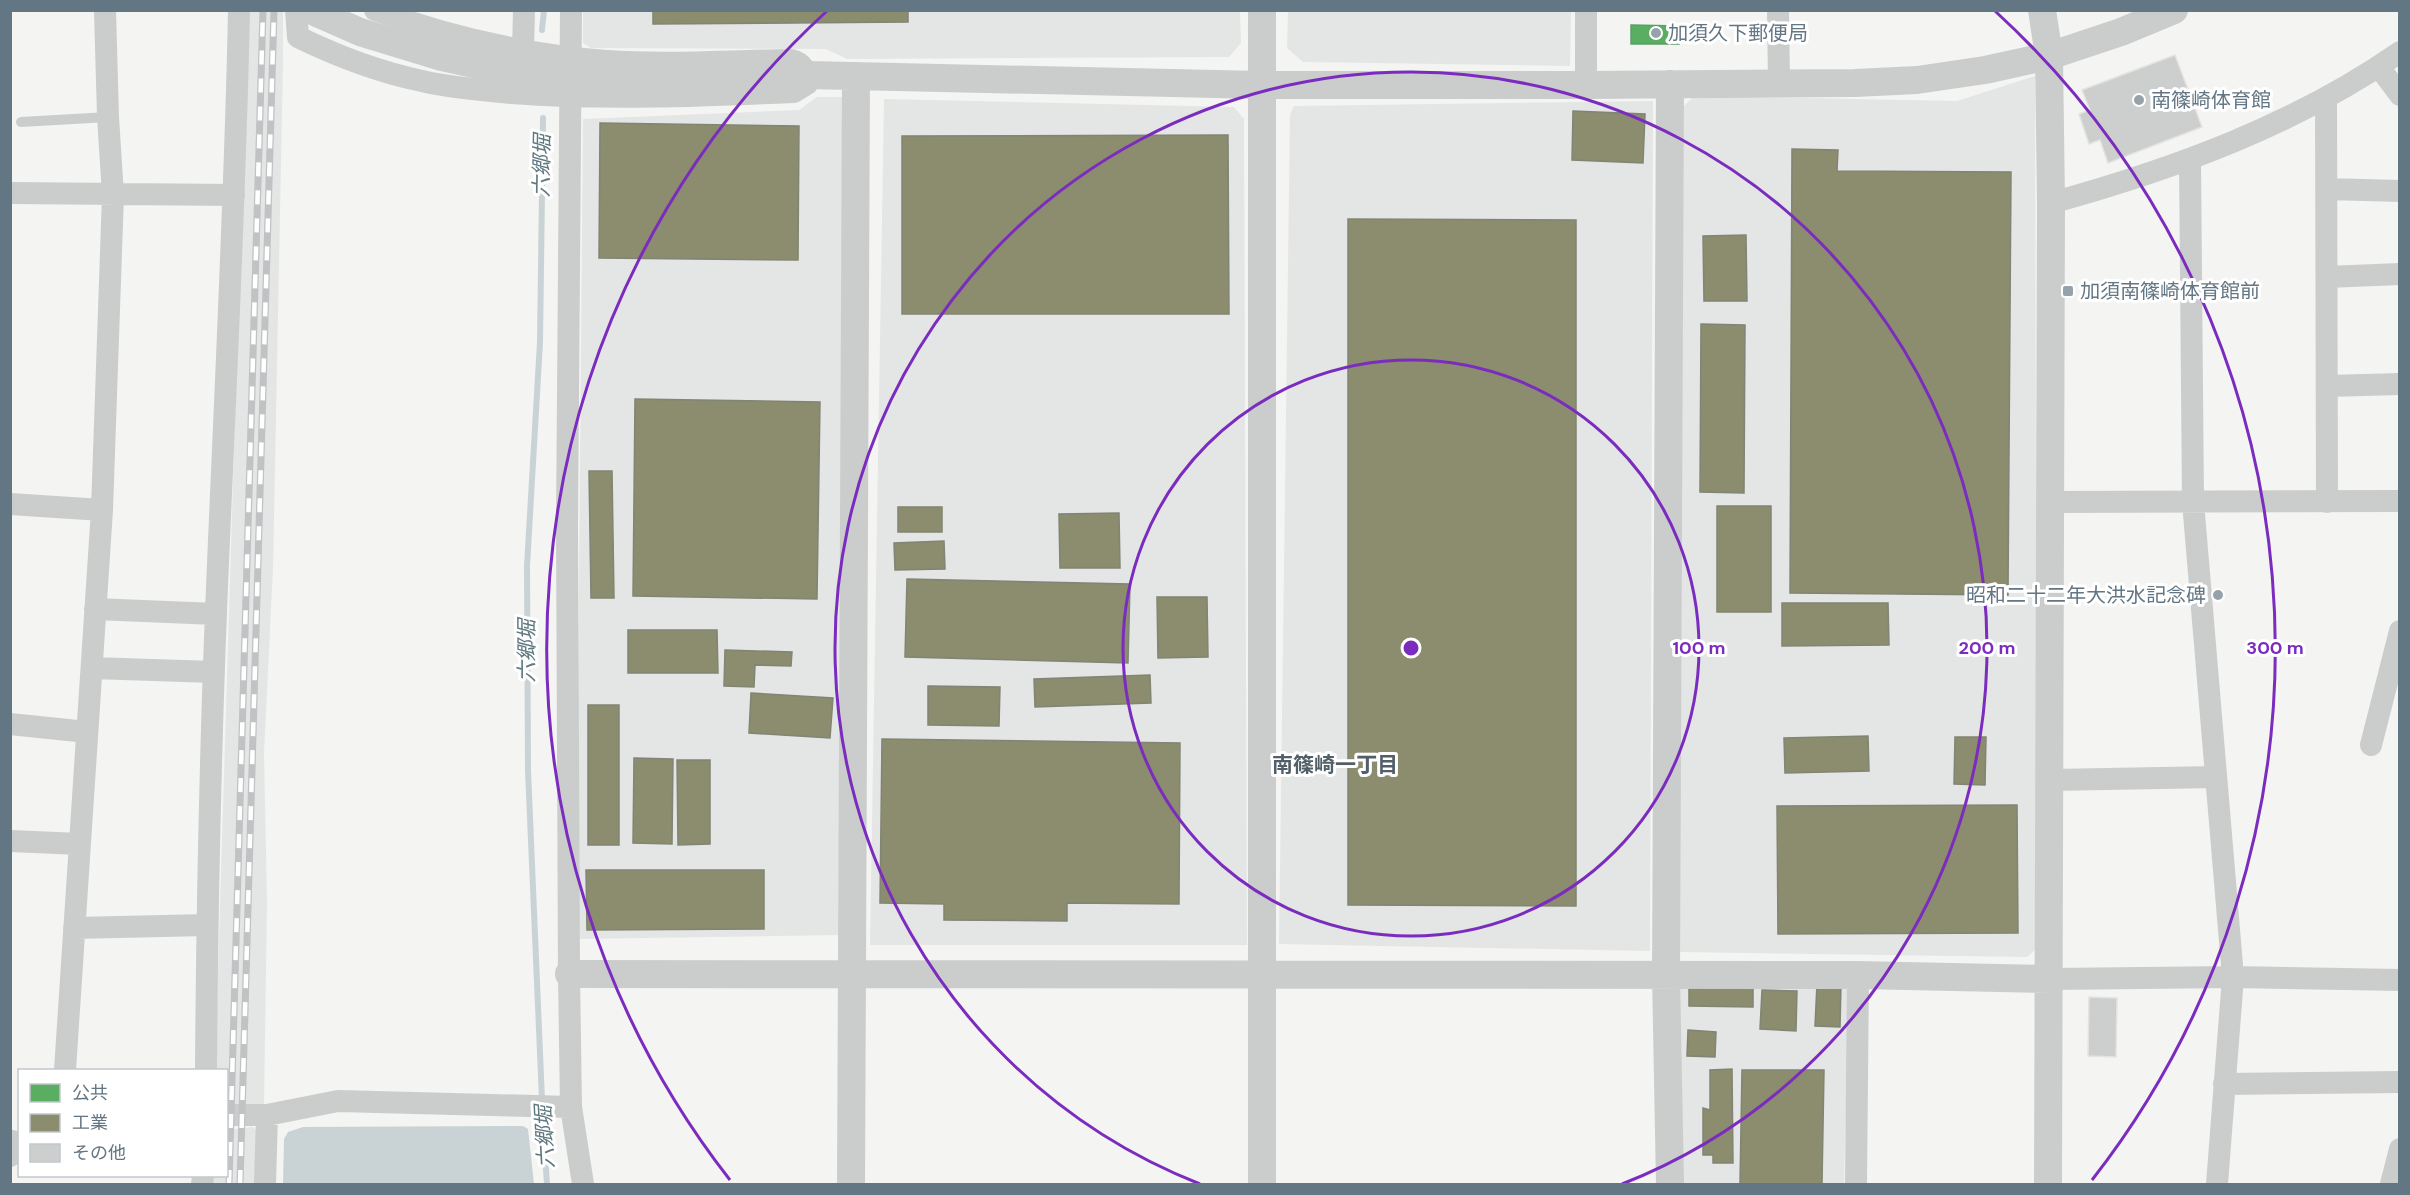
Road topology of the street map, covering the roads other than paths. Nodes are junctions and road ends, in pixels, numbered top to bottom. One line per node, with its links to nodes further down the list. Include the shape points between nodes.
1 (105, 10): 26 (street)
2 (296, 10): 19 (street, via 298,37 334,54 422,82 478,90)
3 (310, 10): 19 (street, via 378,38 442,57 488,67)
4 (375, 10): 13 (street)
5 (524, 10): 14 (street)
6 (571, 10): 19 (street)
7 (1262, 10): 22 (street)
8 (1586, 10): 23 (street)
9 (1778, 10): 21 (street)
10 (2042, 10): 16 (street)
11 (2174, 10): 16 (street)
12 (239, 11): 33 (street)
13 (407, 16): 14 (street, via 463,38)
14 (523, 50): 19 (street)
15 (2400, 52): 17 (street)
16 (2049, 56): 21 (street, via 1917,80); 34 (street)
17 (2379, 67): 24 (street); 25 (street)
18 (856, 76): 19 (street); 22 (street); 60 (street)
19 (575, 77): 59 (street, via 567,524)
20 (1670, 84): 21 (street); 23 (street); 62 (street)
21 (1779, 84)
22 (1261, 85): 23 (street); 61 (street)
23 (1586, 85)
24 (2400, 95)
25 (2326, 98): 28 (street); 29 (street)
26 (108, 117): 27 (lane); 32 (street)
27 (21, 122)
28 (2190, 160): 34 (street); 42 (street)
29 (2327, 189): 30 (street); 36 (street)
30 (2400, 191)
31 (10, 193): 32 (street)
32 (113, 195): 33 (street); 44 (street)
33 (234, 195): 46 (street)
34 (2051, 202): 41 (street)
35 (2400, 274): 36 (street)
36 (2327, 277): 38 (street)
37 (2400, 384): 38 (street)
38 (2327, 386): 39 (street)
39 (2327, 501): 40 (street); 42 (street)
40 (2400, 501)
41 (2051, 502): 42 (street); 54 (street)
42 (2193, 502): 53 (street)
43 (10, 504): 44 (street)
44 (102, 510): 45 (street)
45 (95, 609): 46 (street); 48 (street)
46 (216, 614): 49 (street)
47 (2400, 631): 52 (street)
48 (92, 668): 49 (street); 51 (street)
49 (214, 672): 57 (street)
50 (10, 724): 51 (street)
51 (87, 732): 56 (street)
52 (2371, 745)
53 (2216, 777): 54 (street); 64 (street)
54 (2051, 780): 65 (street)
55 (10, 841): 56 (street)
56 (80, 844): 58 (street)
57 (207, 925): 58 (street); 68 (street)
58 (74, 928): 67 (street)
59 (569, 974): 60 (street); 71 (street)
60 (851, 974): 61 (street); 77 (street)
61 (1262, 975): 62 (street); 78 (street)
62 (1666, 975): 63 (street); 79 (street)
63 (1858, 975): 65 (street); 80 (street)
64 (2233, 977): 65 (street); 66 (street); 70 (street)
65 (2050, 979): 81 (street)
66 (2400, 980)
67 (65, 1069)
68 (206, 1069)
69 (2400, 1082): 70 (street)
70 (2224, 1084): 82 (street)
71 (571, 1107): 73 (street, via 338,1101); 76 (street)
72 (228, 1115): 73 (street)
73 (267, 1115): 75 (street)
74 (2400, 1149): 83 (street)
75 (265, 1185)
76 (583, 1185)
77 (851, 1185)
78 (1262, 1185)
79 (1670, 1185)
80 (1856, 1185)
81 (2048, 1185)
82 (2217, 1185)
83 (2391, 1185)

